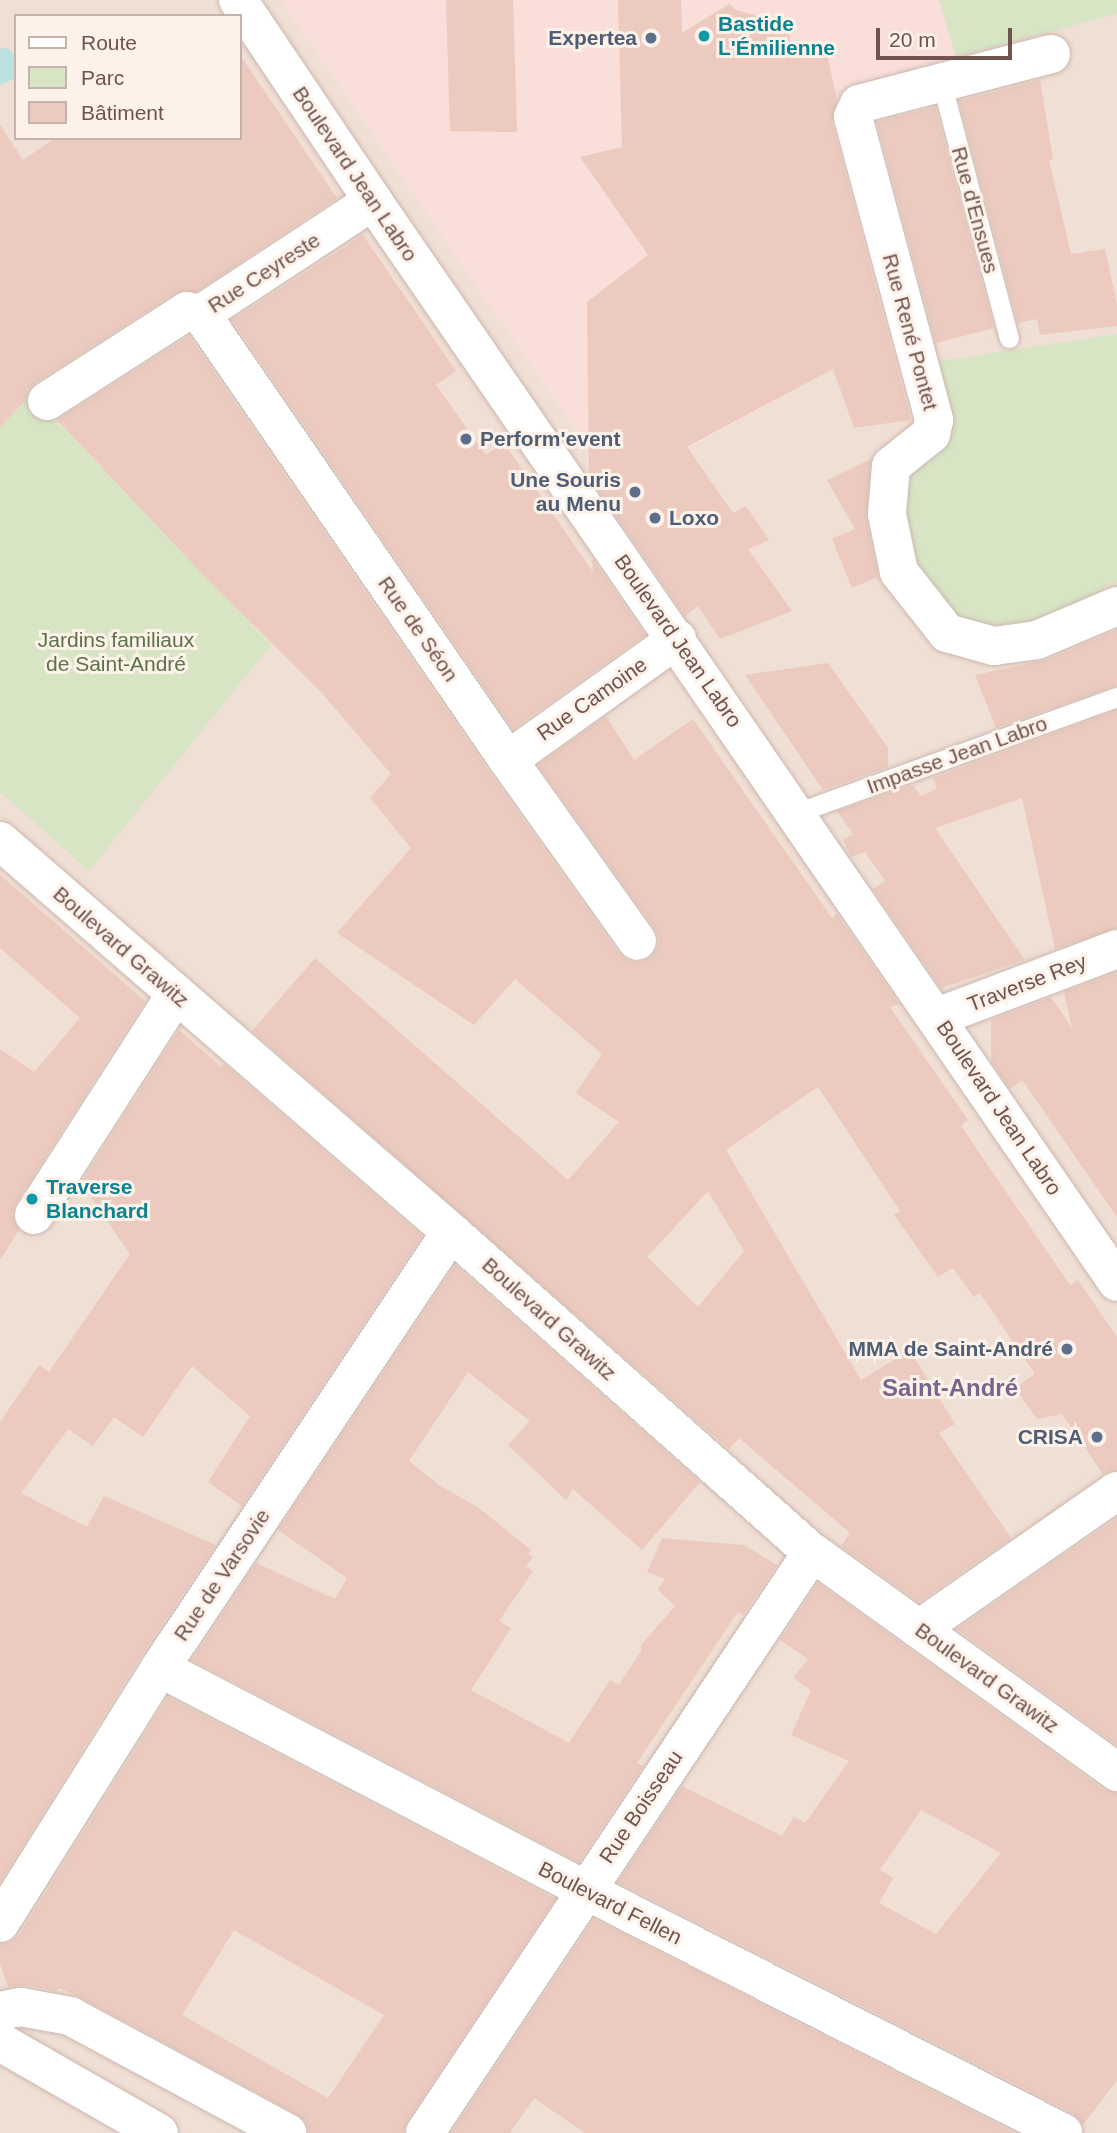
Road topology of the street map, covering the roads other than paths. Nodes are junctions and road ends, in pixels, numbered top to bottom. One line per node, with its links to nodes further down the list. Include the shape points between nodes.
1 (238, 0): 4 (street, Boulevard Jean Labro)
2 (1051, 54): 3 (street, Rue René Pontet)
3 (941, 81): 6 (lane, Rue d'Ensues); 8 (street, Rue René Pontet, via 859,104 853,117 934,420 931,433 891,466 887,514 900,572 947,633 994,646 1037,639)
4 (373, 201): 5 (street, Rue Ceyreste); 9 (street, Boulevard Jean Labro)
5 (201, 314): 7 (street, Rue Ceyreste, via 187,312); 11 (street, Rue de Séon)
6 (1009, 338)
7 (47, 401)
8 (1117, 606)
9 (677, 639): 11 (street, Rue Camoine); 12 (street, Boulevard Jean Labro)
10 (1117, 697): 12 (lane, Impasse Jean Labro)
11 (508, 760): 14 (street, Rue de Séon)
12 (796, 813): 17 (street, Boulevard Jean Labro)
13 (0, 841): 16 (street, Boulevard Grawitz)
14 (637, 941)
15 (1117, 949): 17 (street, Traverse Rey)
16 (176, 994): 18 (street); 19 (street, Boulevard Grawitz)
17 (937, 1017): 20 (street, Boulevard Jean Labro)
18 (34, 1215)
19 (451, 1232): 22 (street, Boulevard Grawitz); 24 (street, Rue de Varsovie)
20 (1117, 1282)
21 (1117, 1492): 23 (street)
22 (812, 1552): 23 (street, Boulevard Grawitz); 26 (street, Rue Boisseau)
23 (919, 1629): 25 (street, Boulevard Grawitz)
24 (160, 1668): 26 (street, Boulevard Fellen); 27 (street, Rue de Varsovie)
25 (1117, 1772)
26 (585, 1890): 32 (street, Rue Boisseau); 33 (street, Boulevard Fellen)
27 (0, 1923)
28 (0, 2011): 31 (street, via 20,2007 70,2016)
29 (0, 2042): 30 (street)
30 (159, 2133)
31 (287, 2133)
32 (425, 2133)
33 (1063, 2133)

